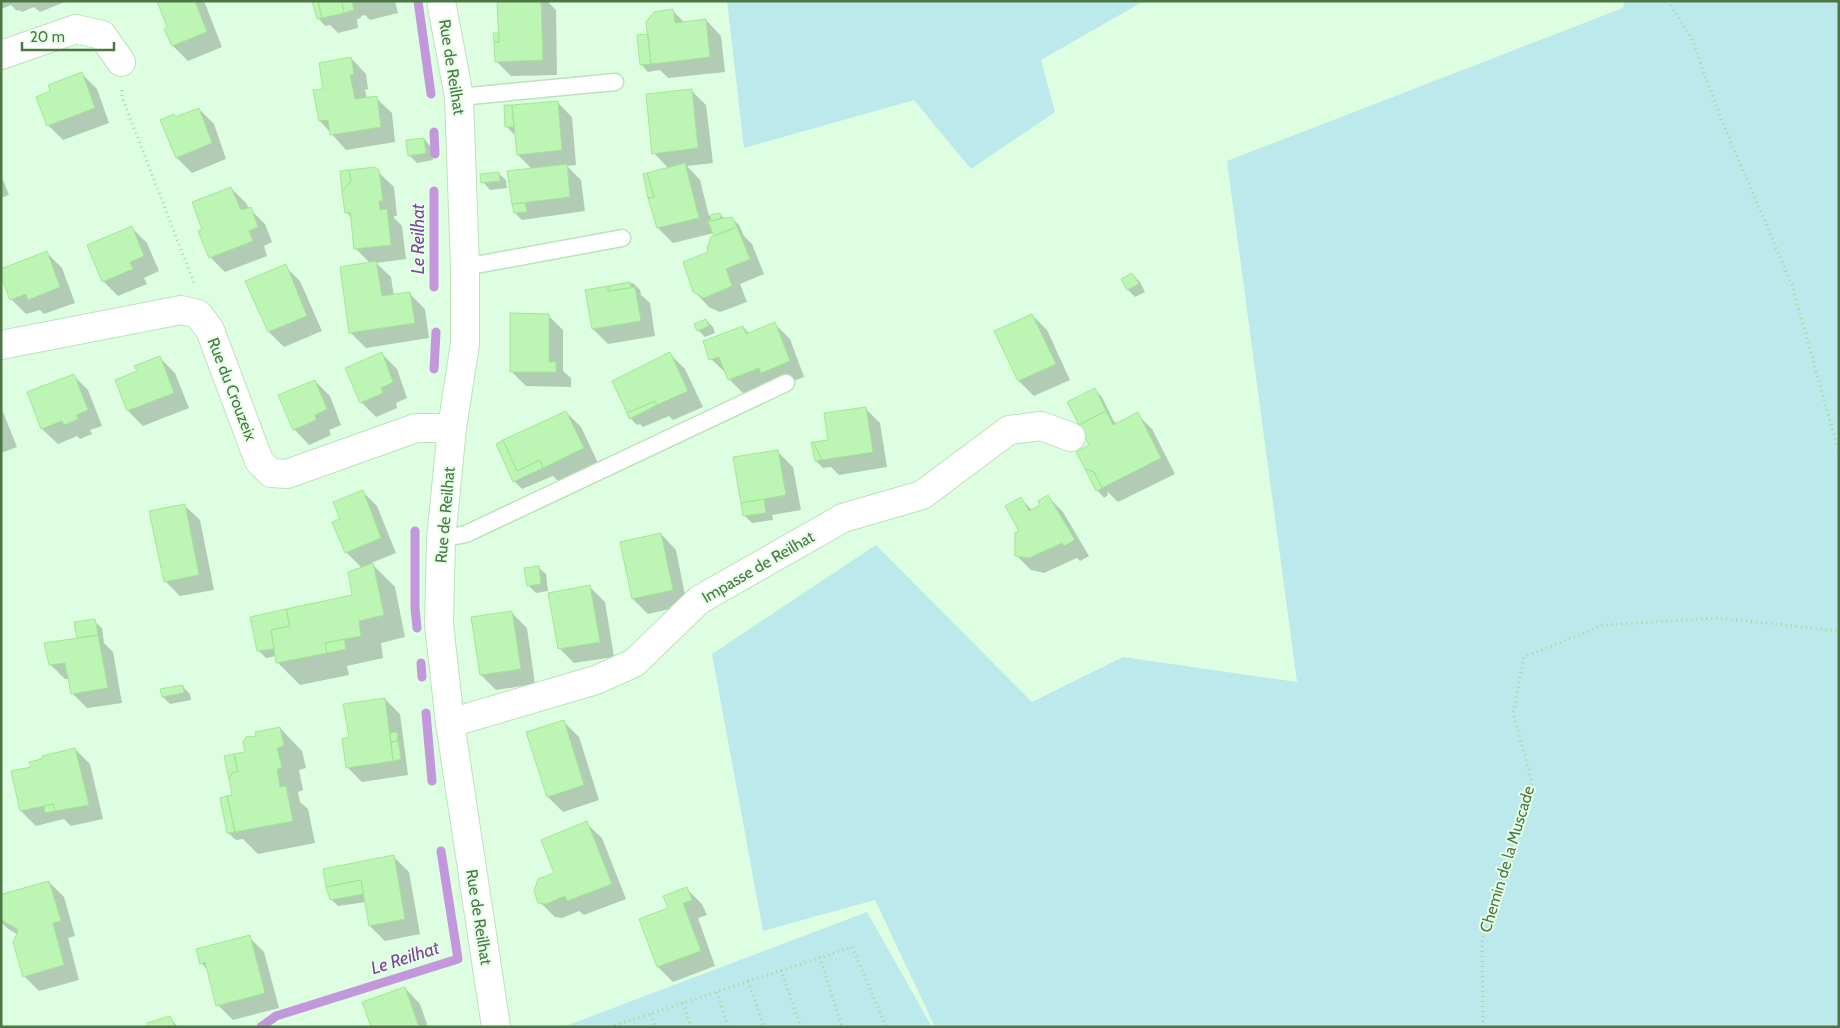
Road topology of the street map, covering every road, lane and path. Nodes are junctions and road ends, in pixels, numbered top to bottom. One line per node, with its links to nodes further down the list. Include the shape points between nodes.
1 (441, 1): 6 (street, Rue de Reilhat)
2 (1668, 1): 14 (path, via 1692,39 1719,114 1792,285)
3 (1, 55): 4 (street, via 76,29 102,35)
4 (121, 62): 9 (path, via 122,97 194,284)
5 (615, 82): 6 (lane)
6 (459, 97): 8 (street, Rue de Reilhat)
7 (622, 238): 8 (lane)
8 (465, 266): 12 (street, Rue de Reilhat, via 465,344)
9 (198, 314): 10 (street, via 181,310); 12 (street, Rue du Crouzeix, via 210,330 259,461 271,473 287,474 416,428)
10 (1, 345)
11 (786, 383): 15 (lane, via 466,534)
12 (452, 428): 15 (street, Rue de Reilhat)
13 (1071, 437): 17 (street, Impasse de Reilhat, via 1041,426 1009,430 922,495 843,518 699,600 634,662 596,680)
14 (1839, 453)
15 (441, 539): 17 (street, Rue de Reilhat, via 439,624)
16 (1839, 631): 34 (path, Chemin de la Muscade, via 1718,618 1604,625 1524,657 1513,712 1532,782 1482,940)
17 (450, 723): 26 (street, Rue de Reilhat)
18 (820, 957): 19 (path); 25 (path, via 852,947); 33 (path)
19 (781, 970): 20 (path); 32 (path)
20 (748, 981): 21 (path); 31 (path)
21 (717, 992): 22 (path); 30 (path)
22 (684, 1003): 23 (path); 29 (path)
23 (651, 1014): 24 (path); 28 (path)
24 (618, 1026): 27 (path)
25 (886, 1026)
26 (496, 1027)
27 (610, 1027)
28 (655, 1027)
29 (691, 1027)
30 (728, 1027)
31 (764, 1027)
32 (801, 1027)
33 (842, 1027)
34 (1483, 1027)

